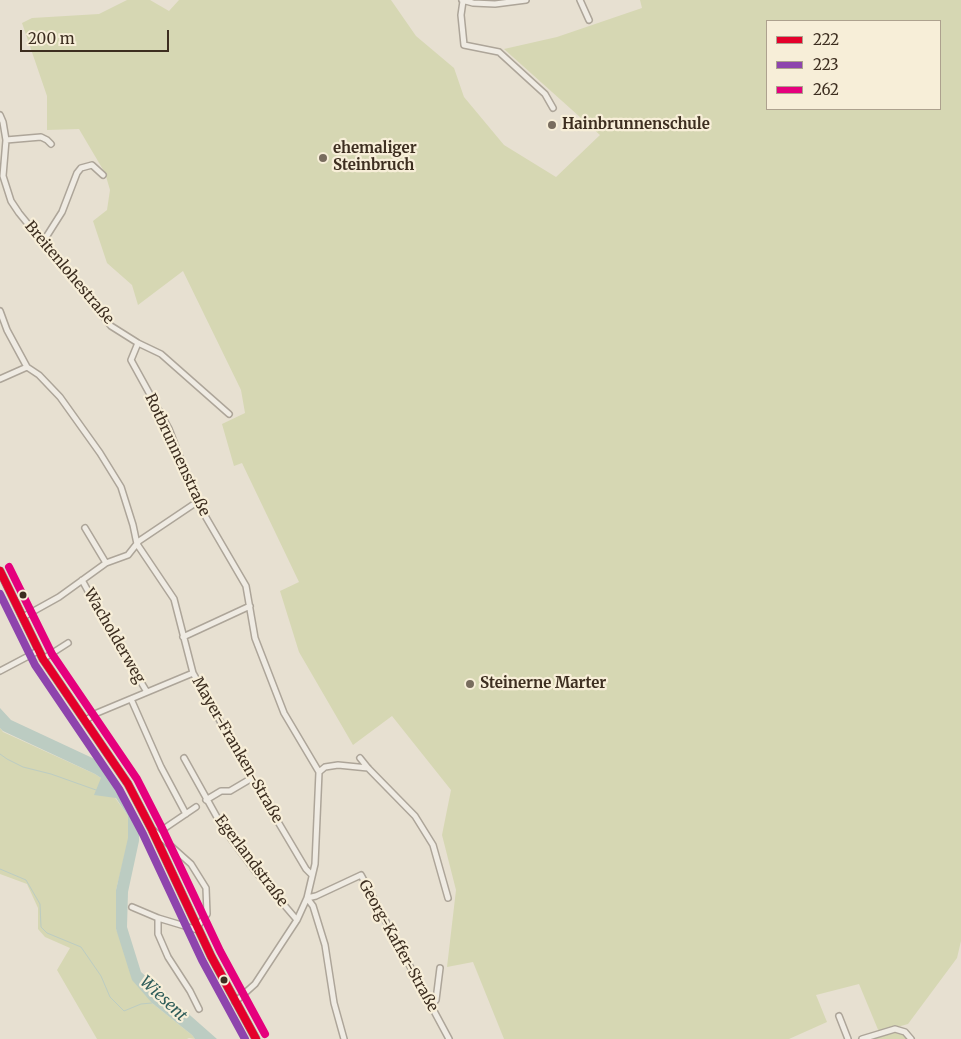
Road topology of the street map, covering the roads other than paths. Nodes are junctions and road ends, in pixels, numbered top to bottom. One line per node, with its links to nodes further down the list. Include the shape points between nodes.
1 (526, 0): 3 (street, via 495,4)
2 (580, 0): 4 (street)
3 (462, 1): 5 (street, via 464,45 499,52 545,94)
4 (589, 20)
5 (553, 108)
6 (0, 115): 7 (street, Breitenlohestraße)
7 (6, 140): 8 (street, via 41,137); 10 (street, Breitenlohestraße)
8 (51, 144)
9 (103, 174): 11 (street, via 92,165 81,168 62,212)
10 (2, 176): 11 (street, Breitenlohestraße, via 11,201)
11 (43, 242): 13 (street, Breitenlohestraße, via 111,326)
12 (0, 311): 14 (street, Mayer-Franken-Straße)
13 (138, 343): 16 (street, Breitenlohestraße, via 160,354); 17 (street, Rotbrunnenstraße, via 131,360 169,429)
14 (28, 367): 15 (street); 19 (street, Mayer-Franken-Straße, via 60,397 105,461 121,487)
15 (0, 379)
16 (229, 414)
17 (197, 502): 19 (street); 23 (street, Rotbrunnenstraße, via 246,586)
18 (85, 528): 20 (street)
19 (137, 544): 20 (street, via 128,556); 25 (street, Mayer-Franken-Straße, via 174,599)
20 (106, 564): 22 (street)
21 (0, 571): 24 (main road)
22 (82, 580): 24 (street, via 59,597); 31 (street, Wacholderweg)
23 (250, 606): 25 (street); 37 (street, Rotbrunnenstraße, via 255,638 284,713)
24 (23, 616): 27 (main road)
25 (183, 637): 30 (street, Mayer-Franken-Straße)
26 (68, 643): 28 (street)
27 (38, 651): 28 (main road); 29 (street)
28 (43, 659): 33 (main road)
29 (0, 671)
30 (193, 673): 31 (street); 38 (street, Mayer-Franken-Straße)
31 (147, 692): 32 (street)
32 (131, 699): 33 (street); 41 (street)
33 (86, 720): 42 (main road, via 128,784)
34 (184, 758): 39 (street, Egerlandstraße)
35 (360, 758): 36 (street)
36 (368, 768): 37 (street, via 338,765); 46 (street, via 416,816 434,845)
37 (318, 772): 44 (street)
38 (252, 778): 39 (street, Egerlandstraße, via 230,792 220,791); 44 (street, Mayer-Franken-Straße)
39 (206, 800): 49 (street, Egerlandstraße, via 256,872)
40 (196, 807): 41 (street)
41 (186, 814): 43 (street, via 165,828)
42 (152, 830): 43 (street); 50 (main road)
43 (162, 837): 50 (street, via 191,864 206,888 207,914)
44 (312, 875): 45 (street)
45 (307, 898): 49 (street); 53 (street, Georg-Kaffer-Straße, via 361,875); 57 (street, via 313,906 325,945)
46 (448, 898)
47 (132, 907): 48 (street)
48 (158, 918): 50 (street); 54 (street, via 158,934)
49 (297, 920): 52 (street, via 255,984)
50 (198, 929): 52 (main road)
51 (440, 968): 53 (street, via 436,1000)
52 (235, 1002): 56 (main road)
53 (432, 1005): 58 (street, Georg-Kaffer-Straße)
54 (198, 1010)
55 (839, 1016): 59 (street)
56 (256, 1039)
57 (344, 1039)
58 (449, 1039)
59 (848, 1039)
60 (862, 1039): 61 (street, via 895,1029 905,1032)
61 (911, 1039)

